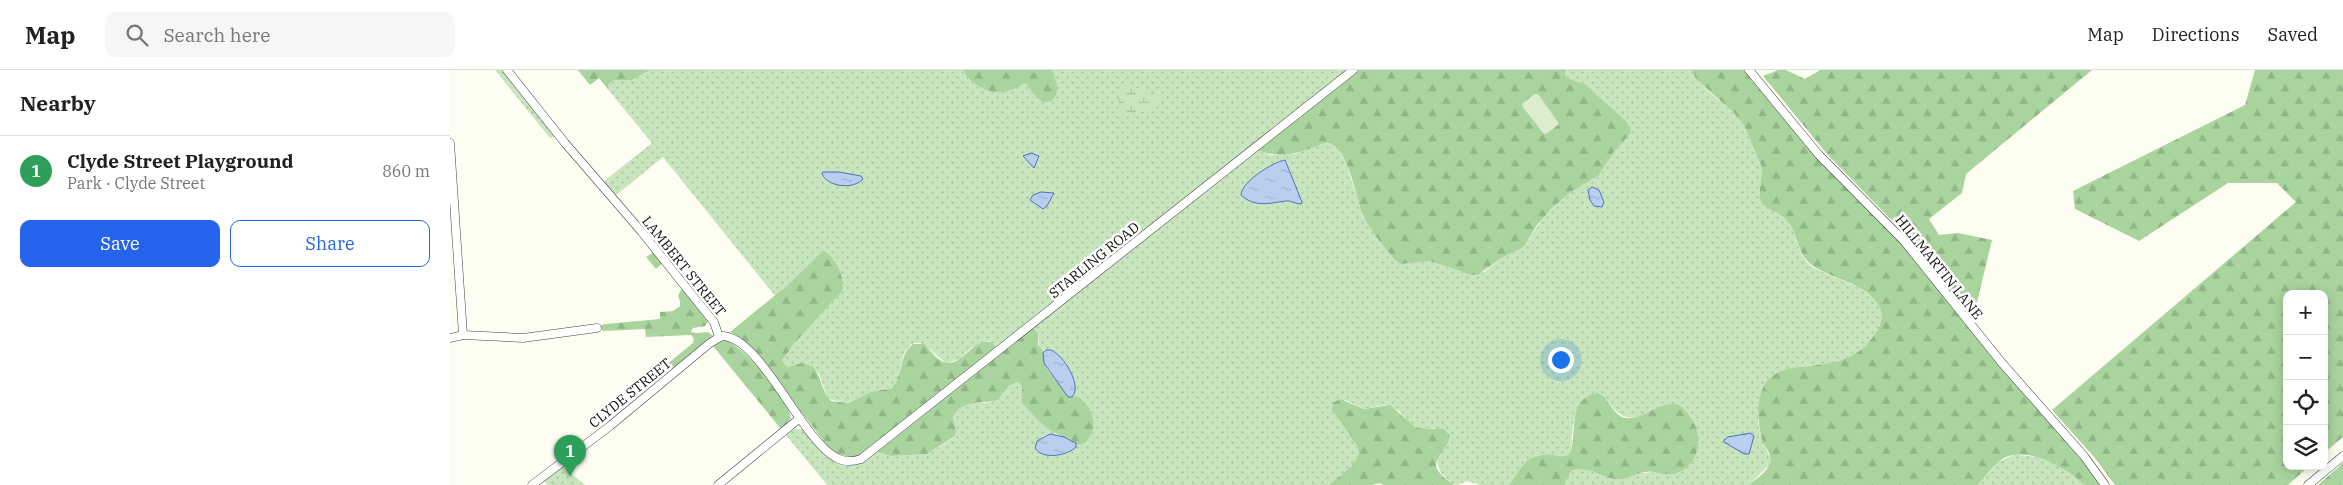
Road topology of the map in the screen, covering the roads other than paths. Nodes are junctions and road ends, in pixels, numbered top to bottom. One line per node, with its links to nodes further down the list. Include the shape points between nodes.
1 (507, 70): 7 (street, LAMBERT STREET, via 714,322)
2 (1353, 70): 11 (street, STARLING ROAD, via 872,452 861,459)
3 (1749, 70): 14 (street, HILLMARTIN LANE, via 1819,155 1904,241)
4 (450, 143): 6 (street)
5 (597, 328): 6 (street, via 523,338)
6 (463, 335): 8 (street)
7 (719, 337): 9 (street, LAMBERT STREET, via 732,338 749,351); 12 (street, CLYDE STREET)
8 (450, 338)
9 (800, 418): 11 (street, LAMBERT STREET, via 826,450 835,458); 13 (street)
10 (2343, 456): 15 (street)
11 (847, 461)
12 (532, 485)
13 (718, 485)
14 (2105, 485)
15 (2308, 485)

